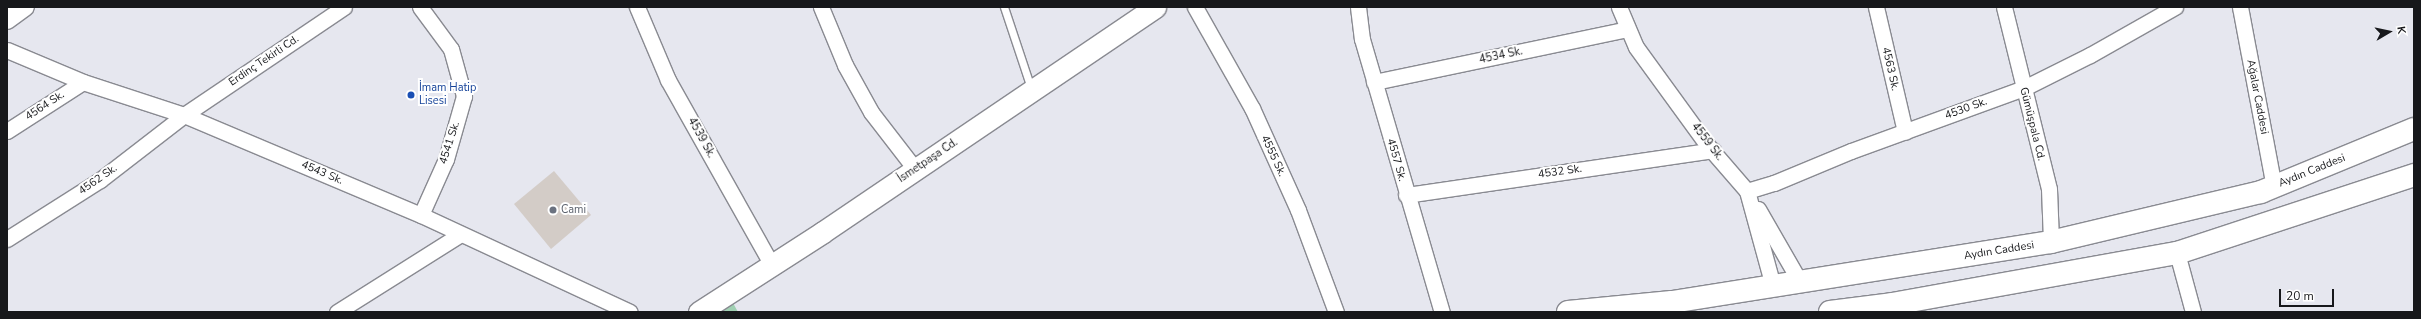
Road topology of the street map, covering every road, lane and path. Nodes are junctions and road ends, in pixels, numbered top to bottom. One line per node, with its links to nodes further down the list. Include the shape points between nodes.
1 (25, 7): 15 (street)
2 (344, 7): 22 (street, Erdinç Tekirli Cd.)
3 (420, 7): 32 (street, 4541 Sk., via 451,49 464,96 446,159)
4 (637, 7): 37 (street, 4539 Sk., via 668,80)
5 (821, 7): 27 (street, via 845,65 871,112)
6 (1004, 7): 21 (lane)
7 (1155, 7): 21 (main road, İsmetpaşa Cd.)
8 (1194, 7): 44 (street, 4555 Sk., via 1252,108 1298,210)
9 (1358, 7): 19 (street, 4557 Sk., via 1362,39)
10 (1619, 7): 16 (street, 4559 Sk.)
11 (1876, 7): 25 (street, 4563 Sk.)
12 (2004, 7): 20 (street, Gümüşpala Cd.)
13 (2175, 7): 20 (street, 4530 Sk., via 2090,55)
14 (2240, 7): 29 (street, Ağalar Caddesi)
15 (7, 20)
16 (1628, 29): 19 (street, 4534 Sk.); 26 (street, 4559 Sk., via 1636,47)
17 (7, 50): 18 (street, 4543 Sk.)
18 (83, 82): 22 (street, 4543 Sk.); 24 (street, 4564 Sk.)
19 (1374, 82): 31 (street, 4557 Sk.)
20 (2024, 88): 25 (street, 4530 Sk.); 35 (street, Gümüşpala Cd., via 2049,190)
21 (1032, 91): 27 (main road, İsmetpaşa Cd.)
22 (184, 115): 32 (street, 4543 Sk.); 34 (street, 4562 Sk., via 100,180)
23 (2414, 129): 29 (highway, Aydın Caddesi)
24 (7, 131)
25 (1905, 132): 30 (street, 4530 Sk.)
26 (1713, 150): 30 (street, 4559 Sk.); 31 (street, 4532 Sk.)
27 (915, 169): 37 (main road, İsmetpaşa Cd.)
28 (2414, 175): 36 (highway)
29 (2274, 186): 35 (highway, Aydın Caddesi, via 2261,192)
30 (1748, 191): 38 (street); 39 (street, 4559 Sk.)
31 (1406, 195): 45 (street, 4557 Sk.)
32 (421, 215): 33 (street, 4543 Sk.)
33 (460, 234): 41 (street); 42 (street, 4543 Sk.)
34 (7, 238)
35 (2051, 242): 38 (highway, Aydın Caddesi)
36 (2177, 253): 40 (highway); 48 (street)
37 (772, 265): 43 (main road, İsmetpaşa Cd.)
38 (1800, 282): 39 (highway, Aydın Caddesi)
39 (1773, 286): 46 (highway, Aydın Caddesi, via 1672,302)
40 (1894, 308): 47 (highway)
41 (338, 312)
42 (630, 312)
43 (699, 312)
44 (1336, 312)
45 (1442, 312)
46 (1568, 312)
47 (1830, 312)
48 (2193, 312)

